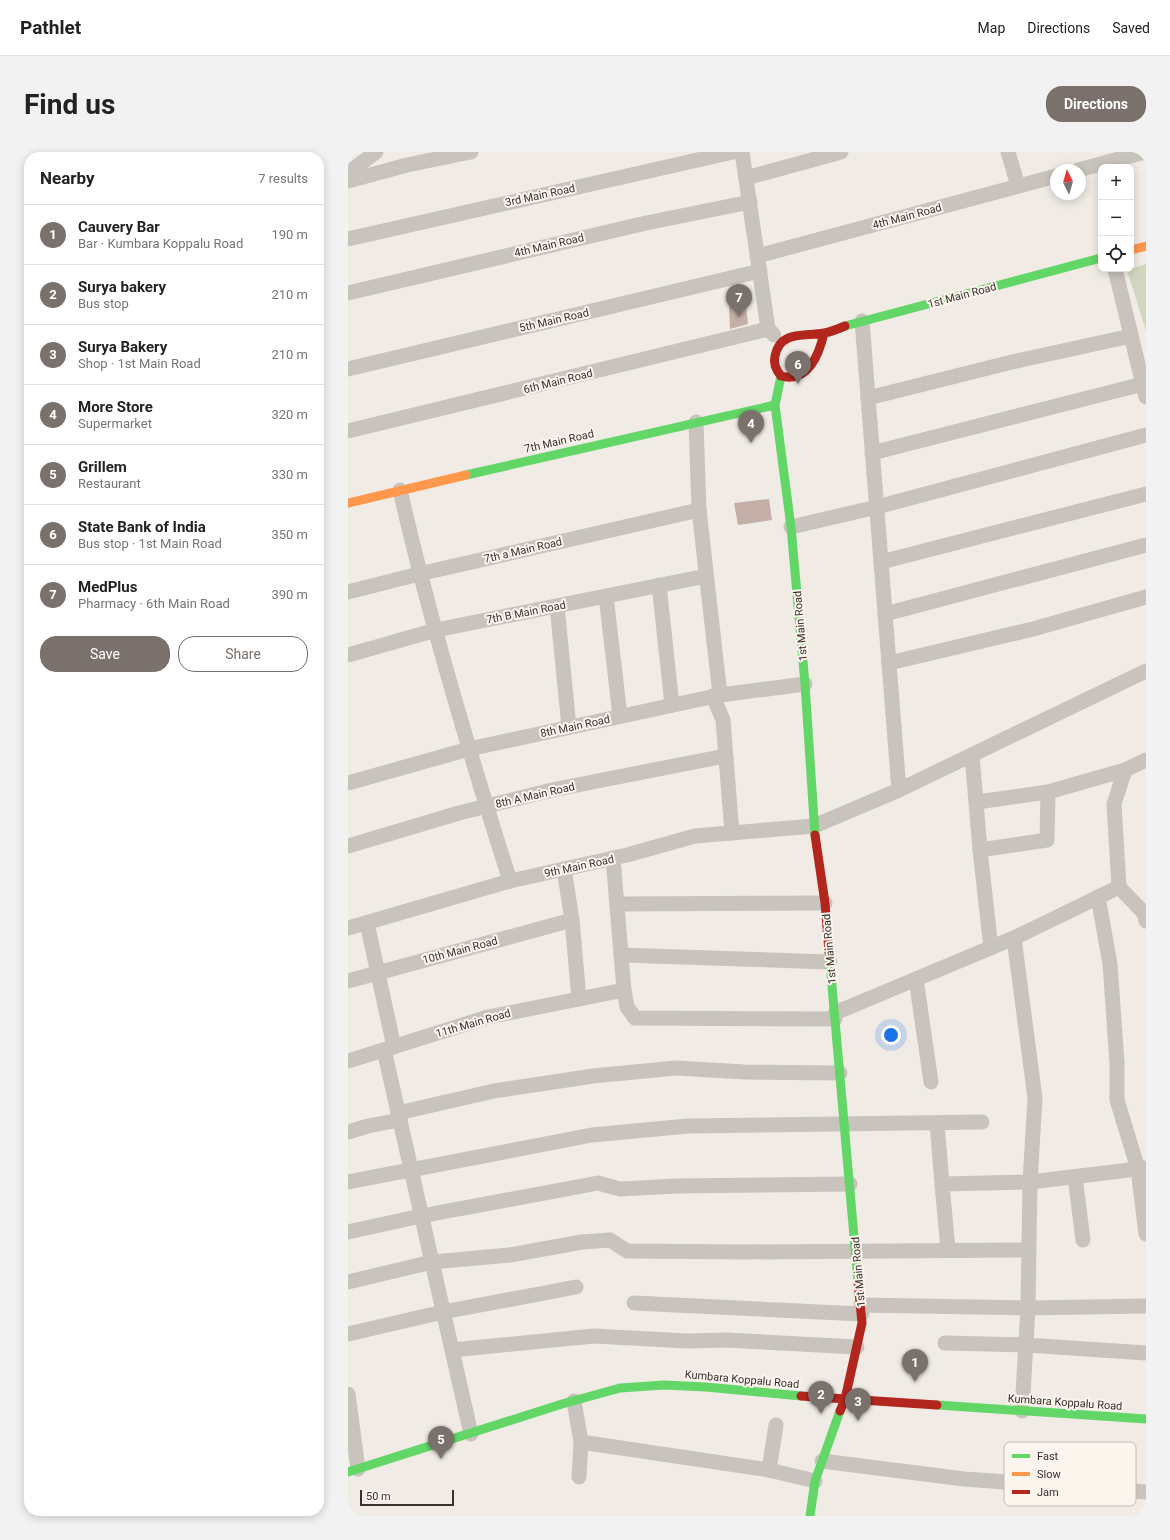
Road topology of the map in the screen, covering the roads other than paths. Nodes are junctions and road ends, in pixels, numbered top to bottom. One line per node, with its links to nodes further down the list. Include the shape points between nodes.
1 (376, 152): 9 (street)
2 (471, 152): 12 (street, via 407,165)
3 (733, 152): 15 (street, 3rd Main Road)
4 (742, 152): 10 (street)
5 (841, 152): 10 (street)
6 (1008, 152): 13 (street)
7 (1145, 152): 8 (street)
8 (1086, 168)
9 (348, 173)
10 (746, 178): 14 (street)
11 (1050, 178): 13 (street, 4th Main Road)
12 (348, 181)
13 (1018, 186): 18 (street, 4th Main Road)
14 (750, 202): 18 (street); 22 (street, 4th Main Road, via 646,223)
15 (348, 238)
16 (1146, 246): 17 (street)
17 (1134, 249)
18 (758, 256): 20 (street)
19 (1098, 259): 23 (street, 1st Main Road)
20 (760, 271): 24 (street); 28 (street, 5th Main Road)
21 (1116, 272): 26 (street)
22 (348, 293)
23 (862, 321): 25 (street, 1st Main Road); 31 (street)
24 (768, 329): 27 (street); 34 (street, 6th Main Road)
25 (824, 333): 27 (street, 1st Main Road, via 796,335); 29 (street, via 819,351 806,370 796,377)
26 (1131, 336): 30 (street); 31 (street)
27 (780, 342): 29 (street, via 774,359 776,370)
28 (348, 369)
29 (781, 376): 32 (street, 1st Main Road)
30 (1144, 390): 36 (street)
31 (868, 398): 36 (street)
32 (775, 405): 33 (street, 7th Main Road); 42 (street, 1st Main Road)
33 (696, 422): 37 (street, 7th Main Road); 41 (street)
34 (348, 431)
35 (1146, 435): 40 (street)
36 (872, 454): 40 (street)
37 (400, 490): 39 (street, 7th Main Road); 45 (street)
38 (1146, 494): 44 (street)
39 (348, 503)
40 (877, 507): 42 (street); 44 (street)
41 (699, 510): 45 (street, 7th a Main Road); 46 (street)
42 (791, 527): 57 (street, 1st Main Road)
43 (1146, 545): 52 (street)
44 (881, 562): 52 (street)
45 (419, 574): 48 (street, 7th a Main Road); 53 (street)
46 (706, 576): 47 (street, 7th B Main Road); 58 (street)
47 (659, 585): 49 (street, 7th B Main Road); 59 (street)
48 (348, 592)
49 (606, 596): 51 (street, 7th B Main Road); 60 (street)
50 (1146, 598): 55 (street, via 1033,629)
51 (557, 606): 53 (street, 7th B Main Road); 61 (street)
52 (885, 614): 55 (street)
53 (436, 630): 54 (street, 7th B Main Road); 62 (street)
54 (348, 655)
55 (889, 663): 68 (street)
56 (1146, 671): 63 (street, 9th Main Road)
57 (805, 684): 58 (street, 8th Main Road); 72 (street, 1st Main Road)
58 (716, 696): 59 (street, 8th Main Road); 64 (street, via 723,720)
59 (672, 705): 60 (street, 8th Main Road)
60 (620, 716): 61 (street, 8th Main Road)
61 (569, 727): 62 (street, 8th Main Road)
62 (469, 749): 67 (street, 8th Main Road); 71 (street)
63 (972, 754): 68 (street, 9th Main Road); 70 (street)
64 (725, 756): 71 (street, 8th A Main Road, via 552,790); 73 (street)
65 (1146, 760): 66 (street)
66 (1125, 770): 69 (street); 79 (street, via 1114,804)
67 (348, 783)
68 (899, 790): 72 (street, 9th Main Road)
69 (1048, 792): 70 (street); 75 (street, via 1047,840)
70 (977, 802): 75 (street)
71 (486, 806): 74 (street, 8th A Main Road); 78 (street)
72 (814, 826): 73 (street, 9th Main Road); 81 (street, 1st Main Road)
73 (732, 833): 76 (street, 9th Main Road, via 695,836)
74 (348, 846)
75 (980, 850): 88 (street)
76 (614, 858): 77 (street, 9th Main Road); 82 (street)
77 (564, 869): 78 (street, 9th Main Road); 84 (street)
78 (510, 881): 85 (street, 9th Main Road)
79 (1119, 887): 80 (street); 83 (street)
80 (1098, 897): 87 (street); 106 (street, via 1110,964 1118,1100)
81 (825, 903): 82 (street); 90 (street, 1st Main Road)
82 (617, 904): 89 (street)
83 (1146, 915)
84 (572, 920): 91 (street, 10th Main Road); 95 (street)
85 (367, 923): 86 (street, 9th Main Road); 91 (street)
86 (348, 928)
87 (1014, 938): 88 (street); 110 (street, via 1035,1098)
88 (991, 948): 92 (street)
89 (621, 955): 90 (street); 94 (street)
90 (830, 962): 96 (street, 1st Main Road)
91 (378, 972): 93 (street, 10th Main Road); 97 (street)
92 (916, 979): 96 (street); 100 (street)
93 (348, 981)
94 (624, 990): 95 (street, 11th Main Road); 96 (street, via 627,1007 636,1018)
95 (579, 999): 97 (street, 11th Main Road, via 488,1017)
96 (835, 1016): 99 (street, 1st Main Road)
97 (389, 1048): 98 (street, 11th Main Road); 101 (street)
98 (348, 1061)
99 (840, 1072): 101 (street, via 745,1072 676,1068 593,1076 494,1091); 104 (street, 1st Main Road)
100 (931, 1082)
101 (399, 1117): 105 (street); 107 (street)
102 (982, 1122): 103 (street)
103 (937, 1123): 104 (street); 112 (street)
104 (845, 1124): 107 (street, via 688,1126 592,1135); 111 (street, 1st Main Road)
105 (348, 1132)
106 (1142, 1169): 108 (street); 115 (street)
107 (411, 1170): 109 (street); 113 (street)
108 (1075, 1177): 110 (street); 116 (street)
109 (348, 1182)
110 (1030, 1182): 112 (street); 118 (street)
111 (850, 1184): 113 (street, via 620,1189 598,1183); 119 (street, 1st Main Road)
112 (942, 1184): 117 (street)
113 (421, 1216): 114 (street); 120 (street)
114 (348, 1232)
115 (1146, 1234)
116 (1084, 1240)
117 (948, 1250): 118 (street); 119 (street)
118 (1028, 1250): 125 (street)
119 (856, 1251): 120 (street, via 627,1251 610,1240 582,1242 510,1255); 126 (street, 1st Main Road)
120 (432, 1262): 121 (street); 127 (street)
121 (348, 1282)
122 (576, 1287): 127 (street)
123 (634, 1303): 126 (street)
124 (1146, 1306): 125 (street)
125 (1028, 1308): 126 (street); 130 (street)
126 (861, 1309): 131 (street, 1st Main Road, via 862,1323)
127 (443, 1312): 128 (street); 132 (street)
128 (348, 1334)
129 (945, 1343): 130 (street)
130 (1026, 1345): 133 (street); 137 (street)
131 (857, 1347): 132 (street, via 594,1336); 135 (street, 1st Main Road)
132 (452, 1350): 140 (street)
133 (1146, 1353)
134 (348, 1394): 143 (street)
135 (845, 1399): 136 (street, Kumbara Koppalu Road, via 664,1385 620,1388); 137 (street, Kumbara Koppalu Road); 142 (street, 1st Main Road)
136 (574, 1401): 140 (street, Kumbara Koppalu Road); 141 (street)
137 (1022, 1411): 138 (street, Kumbara Koppalu Road)
138 (1146, 1419)
139 (776, 1425): 144 (street)
140 (471, 1434): 143 (street, Kumbara Koppalu Road)
141 (581, 1442): 144 (street); 145 (street)
142 (822, 1461): 146 (street, 1st Main Road); 147 (street)
143 (353, 1470)
144 (769, 1470): 146 (street)
145 (579, 1477)
146 (815, 1481): 150 (street, 1st Main Road)
147 (1004, 1482)
148 (1136, 1491): 149 (street)
149 (1146, 1492)
150 (810, 1516)

